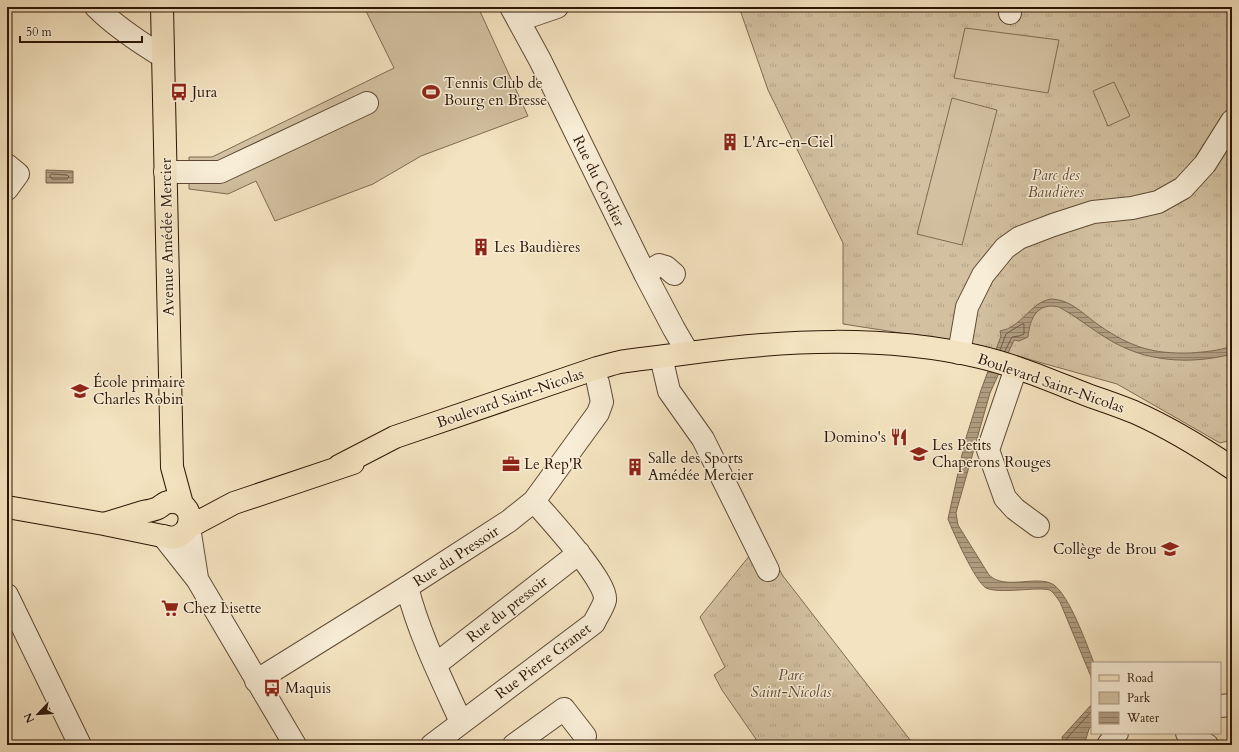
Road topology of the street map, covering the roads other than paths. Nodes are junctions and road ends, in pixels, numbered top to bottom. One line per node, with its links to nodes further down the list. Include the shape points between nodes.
1 (96, 7): 5 (street, via 137,40)
2 (162, 7): 5 (main road, Avenue Amédée Mercier)
3 (557, 7): 4 (street)
4 (515, 13): 11 (street, Rue du Cordier)
5 (162, 56): 9 (main road, Avenue Amédée Mercier)
6 (367, 103): 9 (street, via 220,172)
7 (1232, 121): 14 (street, via 1205,164 1183,188 1158,202 1086,214 1019,238 1005,248 983,275 967,307)
8 (7, 165): 10 (street, via 18,174)
9 (165, 172): 19 (main road, Avenue Amédée Mercier)
10 (7, 189)
11 (644, 274): 12 (street, via 660,265); 13 (street, Rue du Cordier)
12 (674, 274)
13 (688, 353): 14 (main road, Boulevard Saint-Nicolas, via 721,348 829,341 877,343); 15 (main road, Boulevard Saint-Nicolas); 18 (main road, Boulevard Saint-Nicolas, via 624,361 597,368 395,437)
14 (959, 353): 16 (main road, Boulevard Saint-Nicolas)
15 (662, 361): 17 (main road, Boulevard Saint-Nicolas); 31 (street, via 670,391 703,439)
16 (1016, 368): 20 (main road, Boulevard Saint-Nicolas, via 1135,413 1182,436); 27 (street, via 988,450 1005,498)
17 (598, 383): 18 (main road, Boulevard Saint-Nicolas, via 396,450); 21 (street, Rue du Pressoir, via 602,402 598,413)
18 (339, 466): 22 (main road, Boulevard Saint-Nicolas)
19 (172, 467): 23 (main road); 25 (main road)
20 (1232, 468)
21 (534, 501): 30 (street, Rue Pierre Granet); 33 (street, Rue du Pressoir, via 509,521)
22 (234, 503): 23 (main road); 28 (main road)
23 (182, 504): 25 (main road, via 167,502); 28 (main road, via 190,516)
24 (7, 507): 26 (main road)
25 (159, 507): 26 (main road); 29 (main road, via 155,513 154,523)
26 (104, 524): 29 (main road)
27 (1038, 526)
28 (189, 527): 29 (main road, via 177,537); 32 (street)
29 (163, 536): 32 (street)
30 (579, 553): 35 (street, Rue du pressoir); 39 (street, Rue Pierre Granet, via 596,578 605,600 594,623)
31 (768, 570)
32 (197, 579): 36 (street)
33 (406, 587): 35 (street); 36 (street, Rue du Pressoir)
34 (7, 595): 44 (street)
35 (435, 665): 39 (street)
36 (256, 681): 45 (street)
37 (1232, 705): 38 (street)
38 (1221, 706)
39 (461, 722): 46 (street, Rue Pierre Granet)
40 (1116, 734): 48 (street)
41 (1187, 734): 49 (street)
42 (1188, 734): 50 (street)
43 (585, 736): 47 (street, via 564,709)
44 (80, 745)
45 (295, 745)
46 (432, 745)
47 (514, 745)
48 (1108, 745)
49 (1197, 745)
50 (1207, 745)

